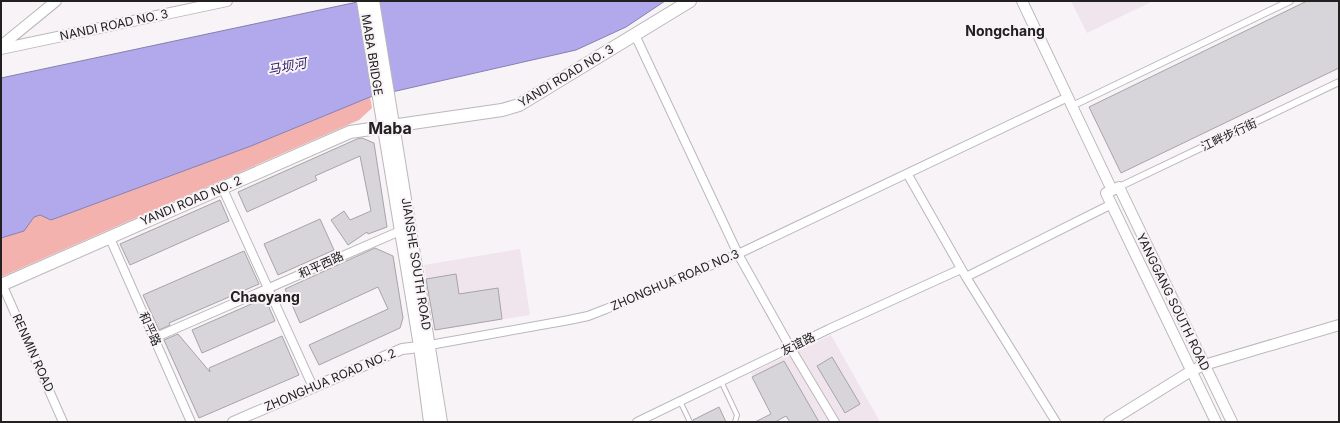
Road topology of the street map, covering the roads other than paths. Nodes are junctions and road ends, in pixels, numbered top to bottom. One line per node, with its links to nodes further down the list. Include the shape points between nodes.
1 (56, 1): 9 (street)
2 (227, 1): 10 (street, NANDI ROAD NO. 3)
3 (363, 1): 13 (main road, MABA BRIDGE)
4 (373, 1): 13 (main road, MABA BRIDGE)
5 (690, 1): 8 (main road, YANDI ROAD NO. 3)
6 (1022, 1): 12 (street, YANGGANG SOUTH ROAD)
7 (1290, 1): 12 (street)
8 (635, 35): 14 (main road, YANDI ROAD NO. 3, via 529,100 510,108); 21 (street)
9 (1, 46)
10 (1, 49)
11 (1339, 82): 17 (street, 江畔步行街)
12 (1070, 101): 15 (street, ZHONGHUA ROAD NO.3); 17 (street, YANGGANG SOUTH ROAD)
13 (386, 108): 14 (main road, JIANSHE SOUTH ROAD)
14 (388, 126): 16 (main road, YANDI ROAD NO. 2, via 350,132); 19 (main road, JIANSHE SOUTH ROAD); 27 (main road, JIANSHE SOUTH ROAD)
15 (908, 175): 21 (street, ZHONGHUA ROAD NO.3); 22 (street)
16 (222, 187): 20 (main road, YANDI ROAD NO. 2); 24 (street)
17 (1116, 188): 18 (street, YANGGANG SOUTH ROAD, via 1106,193); 29 (street, YANGGANG SOUTH ROAD)
18 (1112, 204): 22 (street, 友谊路); 30 (street, YANGGANG SOUTH ROAD)
19 (400, 230): 24 (street, 和平西路); 27 (main road, JIANSHE SOUTH ROAD)
20 (109, 236): 23 (main road, YANDI ROAD NO. 2); 26 (street, 和平路)
21 (738, 254): 27 (street, ZHONGHUA ROAD NO.3, via 588,316); 28 (street)
22 (964, 273): 28 (street, 友谊路); 43 (street)
23 (2, 285): 34 (street, RENMIN ROAD)
24 (268, 289): 26 (street, 和平西路); 32 (street)
25 (1339, 325): 29 (street)
26 (154, 338): 35 (street, 和平路)
27 (425, 346): 32 (street, ZHONGHUA ROAD NO. 2, via 402,349); 37 (main road, JIANSHE SOUTH ROAD); 38 (main road, JIANSHE SOUTH ROAD)
28 (790, 347): 31 (street, 友谊路); 42 (street)
29 (1204, 365): 30 (street); 46 (street, YANGGANG SOUTH ROAD)
30 (1191, 371): 44 (street); 45 (street, YANGGANG SOUTH ROAD)
31 (721, 381): 33 (street, 友谊路); 41 (lane, via 738,415)
32 (313, 387): 36 (street, ZHONGHUA ROAD NO. 2)
33 (680, 401): 39 (street, 友谊路); 40 (lane)
34 (64, 422)
35 (191, 422)
36 (233, 422)
37 (430, 422)
38 (441, 422)
39 (637, 422)
40 (690, 422)
41 (735, 422)
42 (835, 422)
43 (1056, 422)
44 (1109, 422)
45 (1216, 422)
46 (1232, 422)

